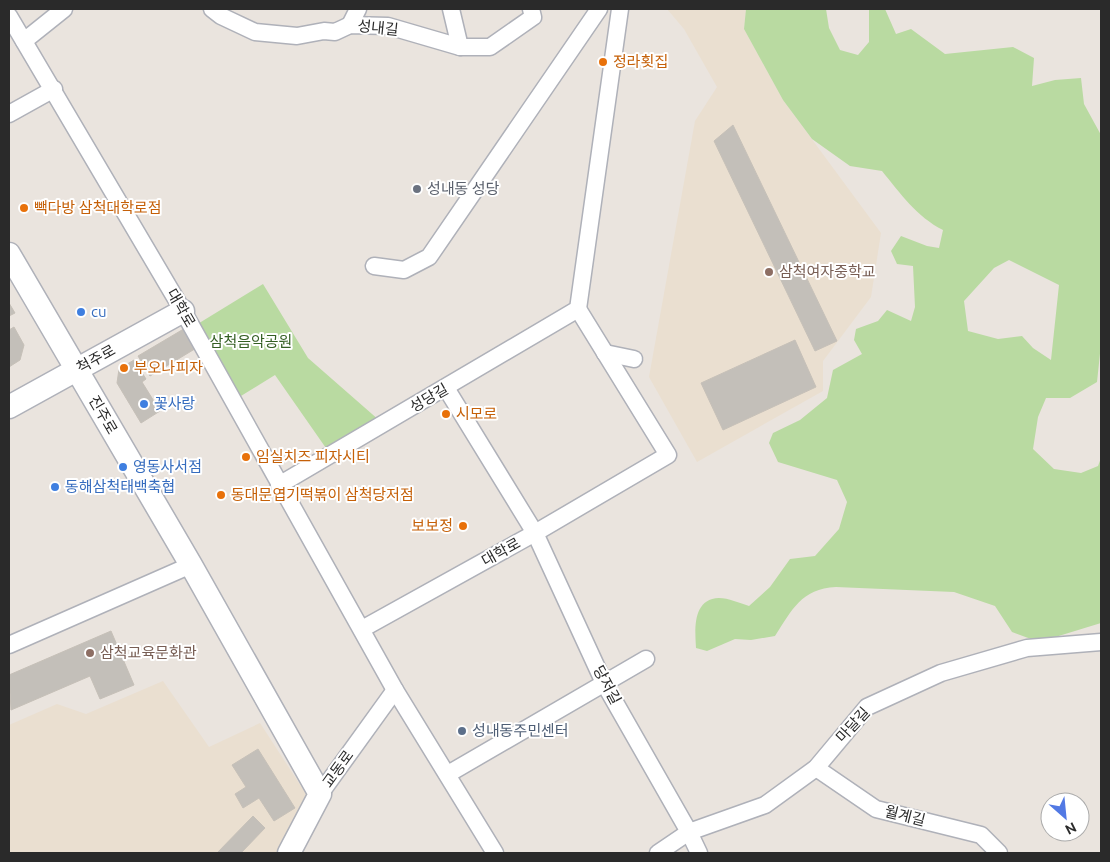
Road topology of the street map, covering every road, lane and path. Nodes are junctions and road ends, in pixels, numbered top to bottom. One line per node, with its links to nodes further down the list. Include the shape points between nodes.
1 (64, 9): 10 (street)
2 (212, 9): 9 (street, 성내길, via 255,32 296,36 336,32)
3 (358, 9): 9 (street)
4 (451, 9): 11 (street)
5 (531, 9): 11 (street, 성내길, via 533,17 490,46)
6 (599, 9): 15 (street, via 429,257 404,270)
7 (620, 9): 16 (street)
8 (9, 16): 10 (street, 대학로)
9 (350, 25): 11 (street, 성내길, via 388,26)
10 (24, 41): 12 (street, 대학로)
11 (460, 47)
12 (54, 89): 13 (street); 17 (street, 대학로)
13 (9, 114)
14 (11, 262): 20 (street, 진주로)
15 (374, 266)
16 (578, 309): 18 (street); 21 (street, 성당길)
17 (183, 311): 20 (street, 척주로); 23 (street, 대학로)
18 (605, 353): 19 (street); 24 (street, via 668,455)
19 (634, 359)
20 (76, 369): 22 (street, 척주로); 25 (street, 진주로)
21 (446, 388): 23 (street, 성당길); 24 (street, 당저길)
22 (9, 407)
23 (279, 485): 26 (street, 대학로)
24 (534, 534): 26 (street, 대학로); 30 (street, 당저길)
25 (190, 566): 28 (street); 34 (street, 진주로)
26 (362, 629): 31 (street, 대학로)
27 (1101, 642): 32 (street, 마달길, via 1027,648 941,673 866,707)
28 (9, 645)
29 (646, 659): 30 (street)
30 (604, 683): 33 (street); 35 (street, 당저길)
31 (395, 690): 33 (street, 대학로); 34 (street, 교동로)
32 (816, 768): 35 (street, 마달길, via 764,805); 40 (street, 월계길, via 876,809 980,836)
33 (448, 774): 36 (street, 대학로)
34 (320, 794): 37 (street, 교동로)
35 (690, 832): 38 (street, 마달길); 39 (street, 당저길)
36 (489, 850)
37 (289, 853)
38 (658, 853)
39 (699, 853)
40 (999, 853)

